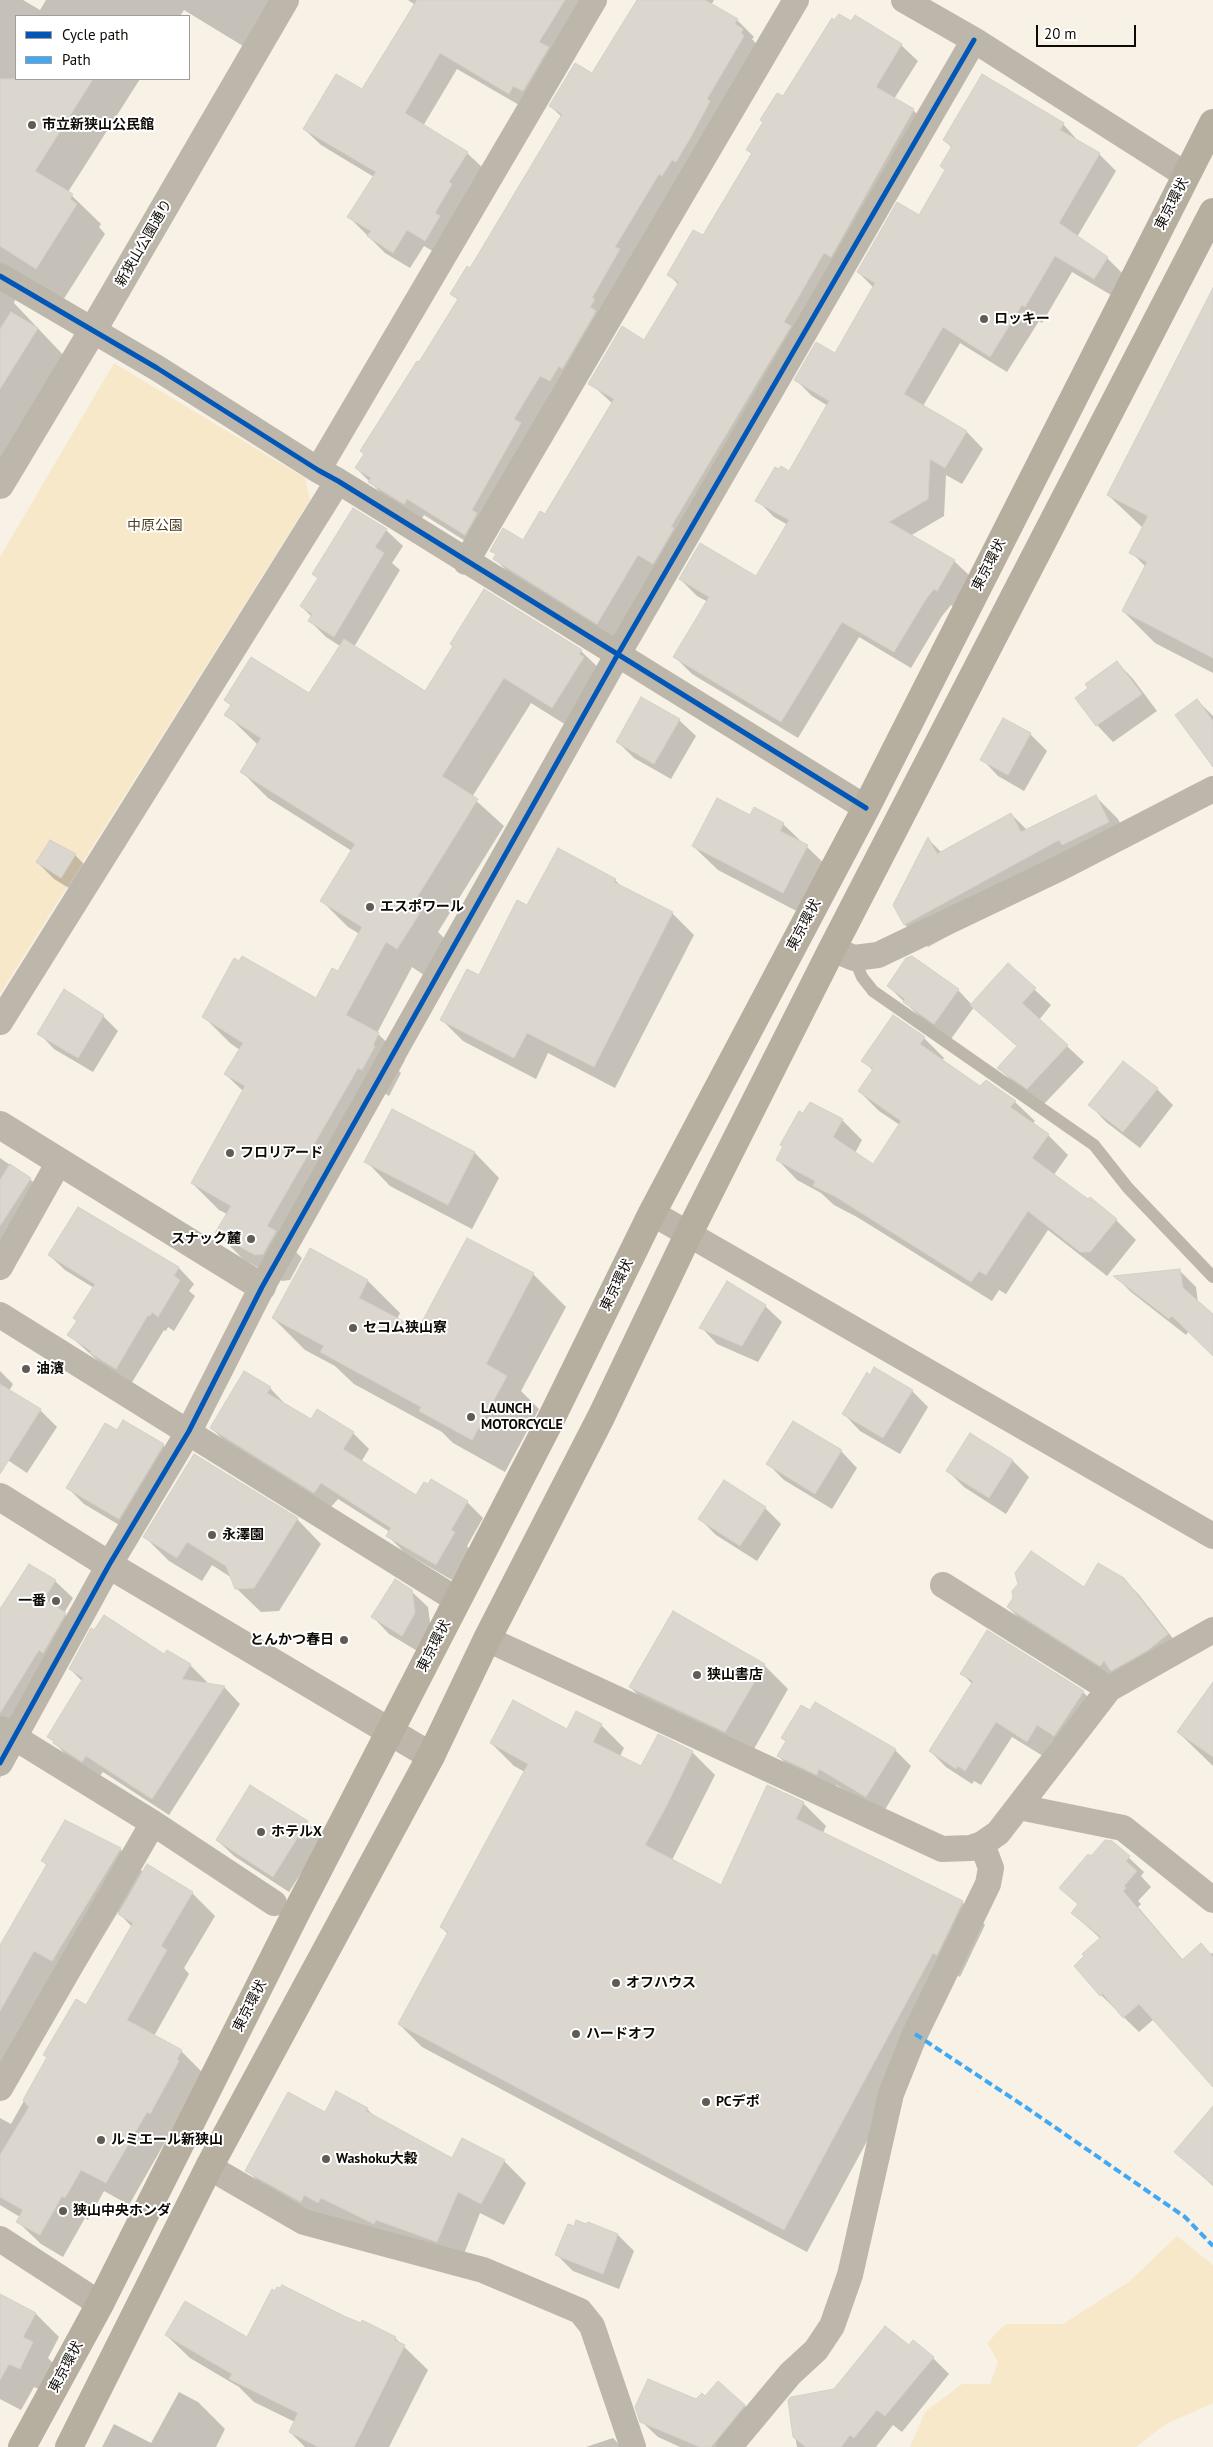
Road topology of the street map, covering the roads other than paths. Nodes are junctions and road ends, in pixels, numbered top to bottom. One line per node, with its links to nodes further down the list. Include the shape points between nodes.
1 (285, 0): 10 (street, 新狭山公園通り)
2 (594, 0): 11 (street)
3 (796, 0): 13 (street)
4 (904, 0): 5 (street)
5 (974, 40): 7 (street); 14 (street)
6 (1213, 123): 7 (highway, 東京環状)
7 (1186, 175): 16 (highway, 東京環状)
8 (1213, 212): 17 (highway)
9 (0, 276): 10 (street)
10 (93, 330): 11 (street); 12 (street, 新狭山公園通り)
11 (328, 475): 13 (street); 18 (street)
12 (0, 484)
13 (466, 562): 14 (street)
14 (618, 654): 16 (street); 25 (street)
15 (1213, 789): 17 (street, via 1060,868 878,955)
16 (866, 808): 21 (highway, 東京環状)
17 (843, 954): 22 (highway); 24 (lane, via 873,991 1094,1145 1128,1188)
18 (0, 1022)
19 (0, 1125): 20 (street)
20 (59, 1162): 23 (street); 25 (street)
21 (652, 1213): 22 (street); 32 (highway, 東京環状, via 550,1421)
22 (689, 1234): 29 (street); 34 (highway, via 601,1417)
23 (0, 1267)
24 (1213, 1277)
25 (262, 1287): 27 (street)
26 (0, 1315): 27 (street)
27 (189, 1431): 30 (street); 32 (street)
28 (0, 1497): 30 (street)
29 (1213, 1536)
30 (109, 1565): 36 (street); 37 (street)
31 (943, 1585): 35 (street)
32 (457, 1600): 36 (highway, 東京環状)
33 (1213, 1630): 35 (street)
34 (487, 1639): 38 (highway); 42 (street, via 942,1849 971,1848)
35 (1109, 1689): 40 (street)
36 (390, 1730): 38 (street); 48 (highway, 東京環状)
37 (7, 1733): 39 (street); 41 (street)
38 (431, 1756): 46 (highway)
39 (0, 1762)
40 (1019, 1808): 42 (street, via 998,1833); 43 (street, via 1123,1828)
41 (153, 1823): 44 (street); 45 (street)
42 (982, 1844): 52 (street, via 992,1868 988,1884 915,2034 891,2094 850,2275 832,2326 816,2350 790,2374)
43 (1213, 1900)
44 (274, 1903)
45 (0, 2088)
46 (209, 2167): 50 (highway); 51 (street, via 304,2222 482,2270 580,2311 592,2326)
47 (0, 2239): 48 (street)
48 (100, 2304): 49 (highway, 東京環状)
49 (22, 2447)
50 (69, 2447)
51 (632, 2447)
52 (729, 2447)

